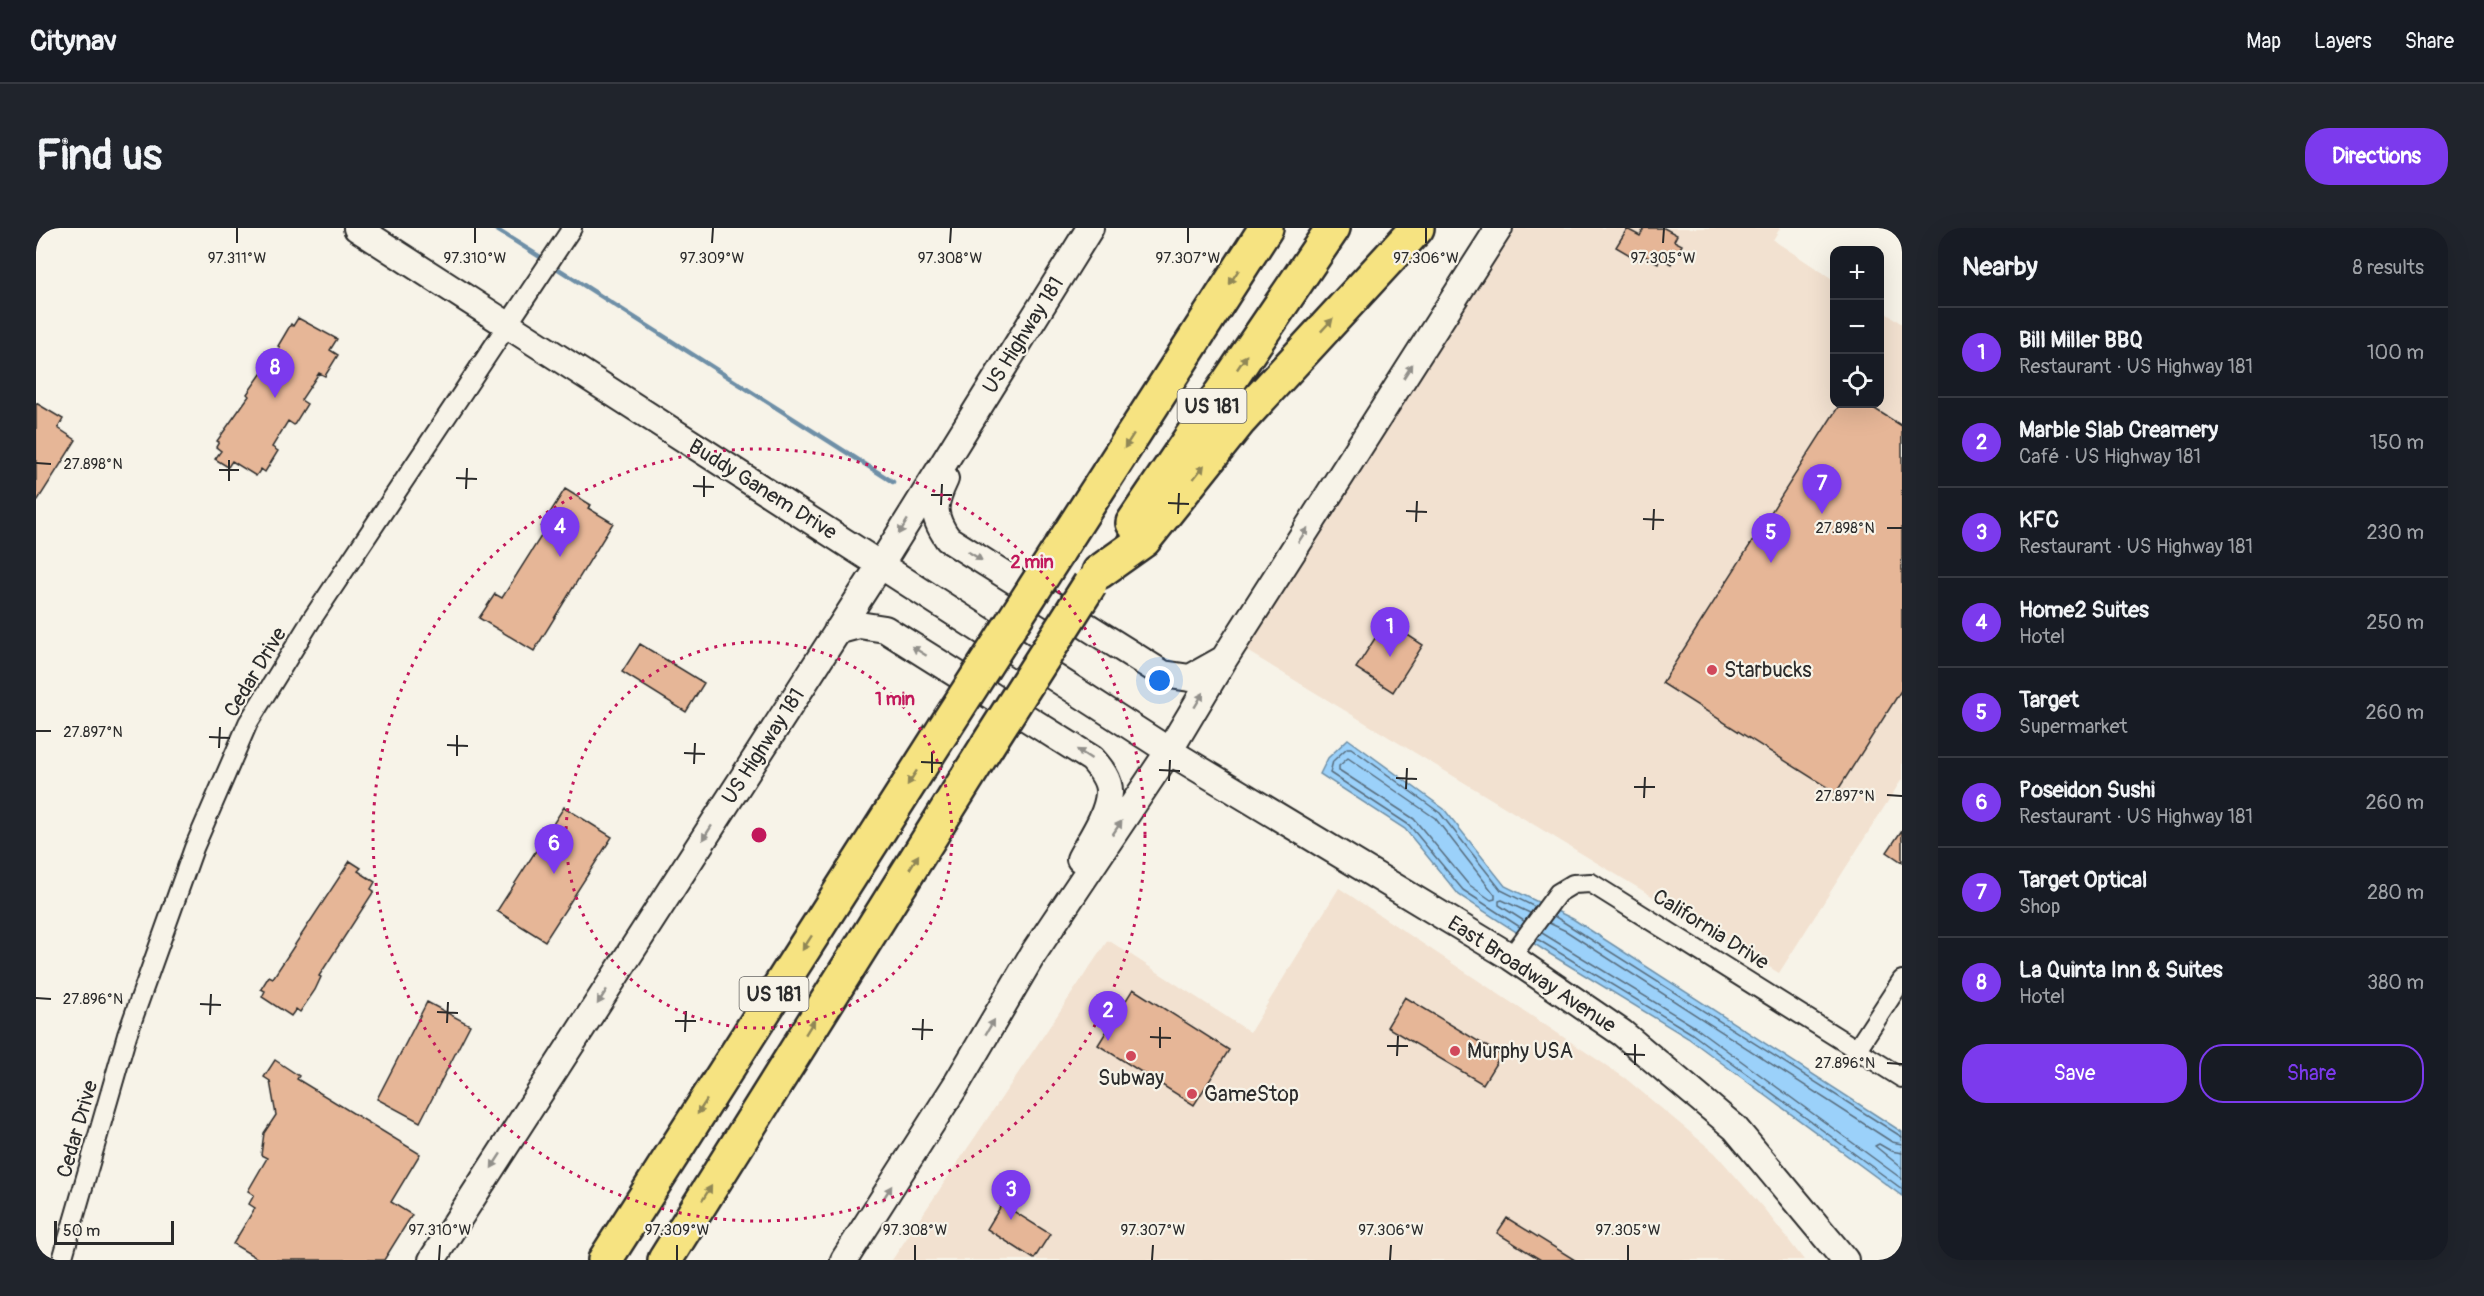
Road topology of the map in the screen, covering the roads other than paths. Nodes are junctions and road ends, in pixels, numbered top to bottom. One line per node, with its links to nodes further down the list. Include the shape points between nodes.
1 (357, 228): 8 (main road, Buddy Ganem Drive)
2 (1089, 228): 9 (main road, US Highway 181)
3 (1266, 228): 22 (highway, US 181, one-way to 22, bridge)
4 (1333, 228): 11 (highway, US 181, one-way to 4)
5 (1417, 228): 11 (highway, one-way to 5, via 1144,540 1240,420)
6 (1499, 228): 13 (main road, one-way to 6)
7 (568, 234): 8 (street, Cedar Drive)
8 (510, 325): 10 (main road, Buddy Ganem Drive); 20 (street, Cedar Drive, via 325,600 248,723 194,848 127,1035)
9 (982, 400): 10 (main road, US Highway 181, one-way to 10); 13 (main road, one-way to 13, via 935,501 940,528 948,539 1164,674 1190,678)
10 (881, 564): 12 (main road, US Highway 181); 14 (main road, Buddy Ganem Drive)
11 (1095, 578): 23 (highway, US 181, one-way to 11, bridge)
12 (837, 632): 16 (main road, one-way to 12, via 1102,815 1110,792 1103,771 1092,759 885,629 859,625); 21 (main road, US Highway 181, one-way to 21)
13 (1224, 659): 14 (main road, one-way to 13)
14 (1169, 751): 15 (main road, East Broadway Avenue); 16 (main road, one-way to 14)
15 (1517, 948): 18 (street, California Drive, via 1558,893 1573,884 1592,883); 25 (main road, East Broadway Avenue, via 1735,1128)
16 (1033, 954): 24 (main road, one-way to 16, via 956,1085)
17 (1902, 980): 18 (street)
18 (1857, 1049): 19 (street, California Drive)
19 (1902, 1078)
20 (62, 1260)
21 (432, 1260)
22 (605, 1260)
23 (665, 1260)
24 (844, 1260)
25 (1845, 1260)

